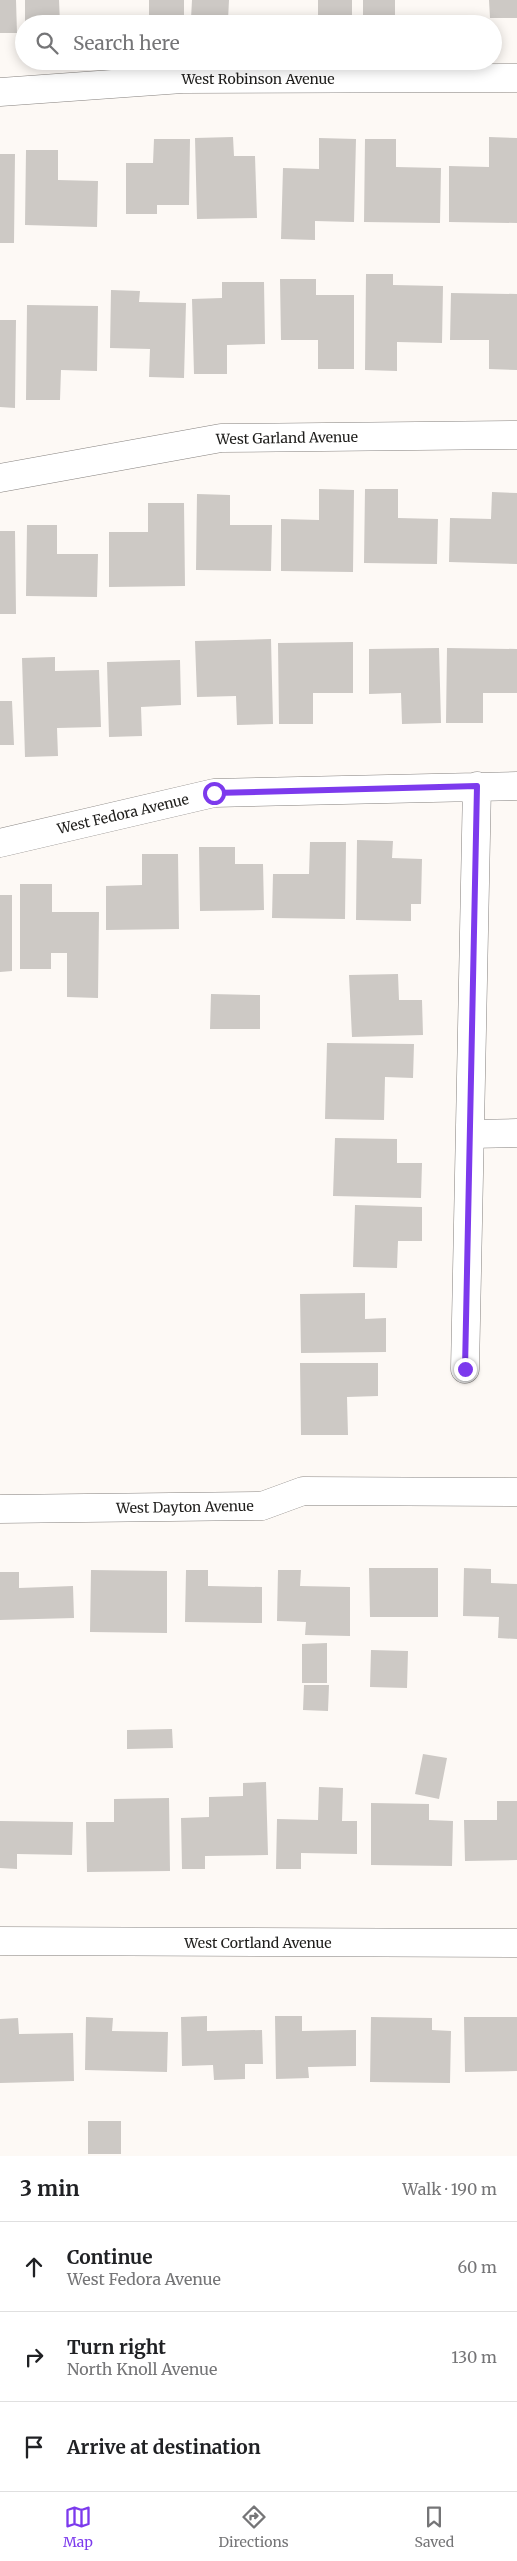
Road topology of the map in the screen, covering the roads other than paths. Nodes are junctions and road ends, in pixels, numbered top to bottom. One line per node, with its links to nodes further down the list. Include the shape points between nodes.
1 (517, 78): 2 (street, West Robinson Avenue, via 182,79)
2 (0, 92)
3 (517, 435): 4 (street, West Garland Avenue, via 221,438)
4 (0, 478)
5 (477, 786): 6 (street, West Fedora Avenue); 7 (street, West Fedora Avenue, via 214,793); 9 (street)
6 (517, 786)
7 (0, 842)
8 (517, 1133): 9 (street)
9 (470, 1134): 10 (street)
10 (465, 1369)
11 (517, 1492): 12 (street, West Dayton Avenue, via 303,1491 262,1506)
12 (0, 1509)
13 (0, 1941): 14 (street, West Cortland Avenue)
14 (517, 1943)

